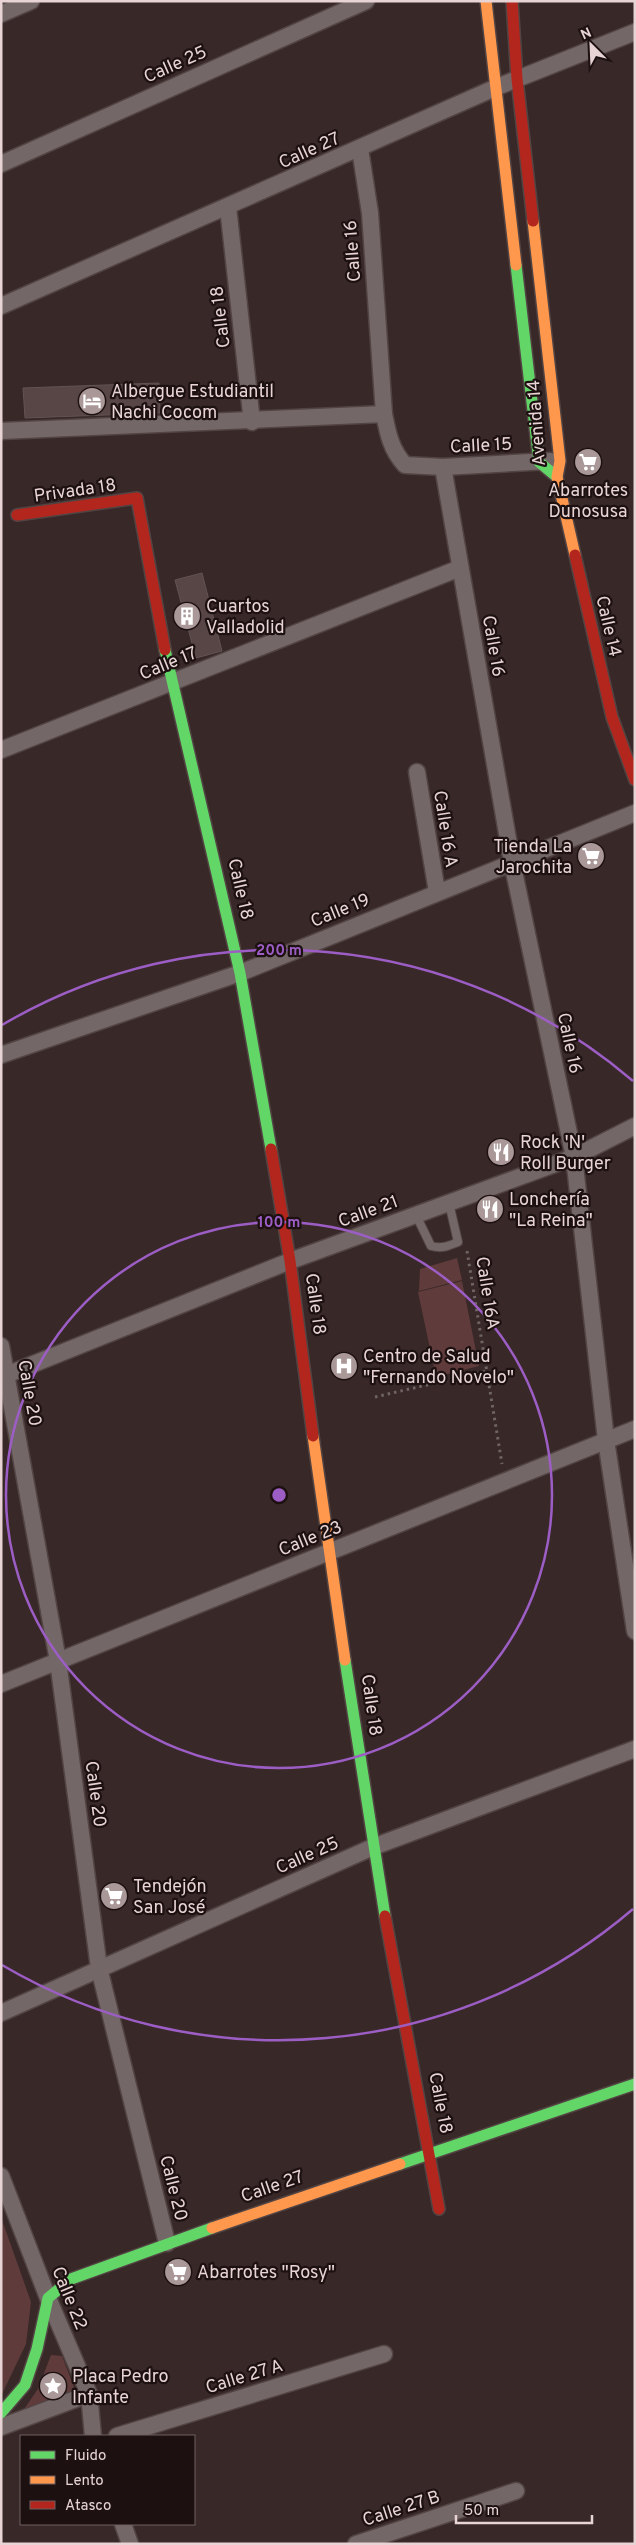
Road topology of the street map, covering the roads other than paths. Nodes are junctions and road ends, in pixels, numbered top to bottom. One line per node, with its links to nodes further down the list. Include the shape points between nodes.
1 (31, 1): 5 (street)
2 (366, 1): 10 (street, Calle 25)
3 (486, 1): 8 (street, Avenida 14)
4 (512, 1): 7 (street, Avenida 14)
5 (1, 14)
6 (635, 32): 7 (street, Calle 27)
7 (518, 79): 8 (street, Calle 27); 19 (street, Avenida 14)
8 (497, 87): 9 (street, Calle 27); 16 (street, Avenida 14)
9 (360, 149): 11 (street, Calle 27); 13 (street, Calle 16, via 370,213)
10 (1, 164)
11 (228, 207): 12 (street, Calle 27); 14 (street, Calle 18)
12 (1, 306)
13 (384, 414): 14 (street); 17 (street, Calle 16, via 390,443)
14 (252, 422): 15 (street)
15 (1, 431)
16 (539, 462): 18 (street, Calle 15); 19 (street, Calle 15)
17 (405, 465): 18 (street, Calle 15)
18 (443, 467): 22 (street, Calle 16)
19 (558, 469): 26 (street, Calle 14, via 612,717)
20 (137, 498): 21 (street, Privada 18); 23 (street, Calle 18)
21 (17, 516)
22 (460, 568): 23 (street, Calle 17); 28 (street, Calle 16)
23 (171, 683): 24 (street, Calle 17); 30 (street, Calle 18)
24 (1, 750)
25 (417, 772): 29 (street, Calle 16 A)
26 (635, 780)
27 (635, 813): 28 (street, Calle 19)
28 (512, 862): 29 (street, Calle 19); 33 (street, Calle 16)
29 (436, 892): 30 (street, Calle 19)
30 (240, 973): 31 (street, Calle 19); 36 (street, Calle 18)
31 (1, 1055)
32 (635, 1126): 33 (street, Calle 21)
33 (574, 1158): 34 (street, Calle 21); 40 (street, Calle 16)
34 (449, 1203): 35 (street, Calle 21); 35 (lane, via 458,1242 448,1246 431,1246)
35 (416, 1215): 36 (street, Calle 21)
36 (290, 1261): 38 (street, Calle 21); 41 (street, Calle 18)
37 (1, 1346): 38 (street, Calle 20)
38 (4, 1376): 43 (street, Calle 20)
39 (635, 1429): 40 (street, Calle 23)
40 (606, 1440): 41 (street, Calle 23); 42 (street, Calle 16)
41 (329, 1552): 43 (street, Calle 23); 46 (street, Calle 18)
42 (635, 1631)
43 (58, 1661): 44 (street, Calle 23); 47 (street, Calle 20)
44 (1, 1684)
45 (635, 1749): 46 (street, Calle 25)
46 (373, 1847): 47 (street, Calle 25); 50 (street, Calle 18)
47 (99, 1968): 48 (street, Calle 25); 53 (street, Calle 20)
48 (1, 2012)
49 (635, 2084): 50 (street, Calle 27)
50 (430, 2153): 52 (street, Calle 18); 53 (street, Calle 27)
51 (1, 2176): 54 (street, Calle 22)
52 (439, 2209)
53 (167, 2243): 54 (street, Calle 27, via 71,2278)
54 (48, 2298): 56 (street, Calle 22); 57 (street, via 25,2386)
55 (384, 2354): 60 (street, Calle 27 A)
56 (89, 2394): 58 (street); 59 (street, Calle 22)
57 (1, 2412)
58 (1, 2427)
59 (93, 2435)
60 (120, 2435)
61 (516, 2491): 64 (street, Calle 27 B)
62 (123, 2525): 63 (street)
63 (130, 2544)
64 (356, 2544)

